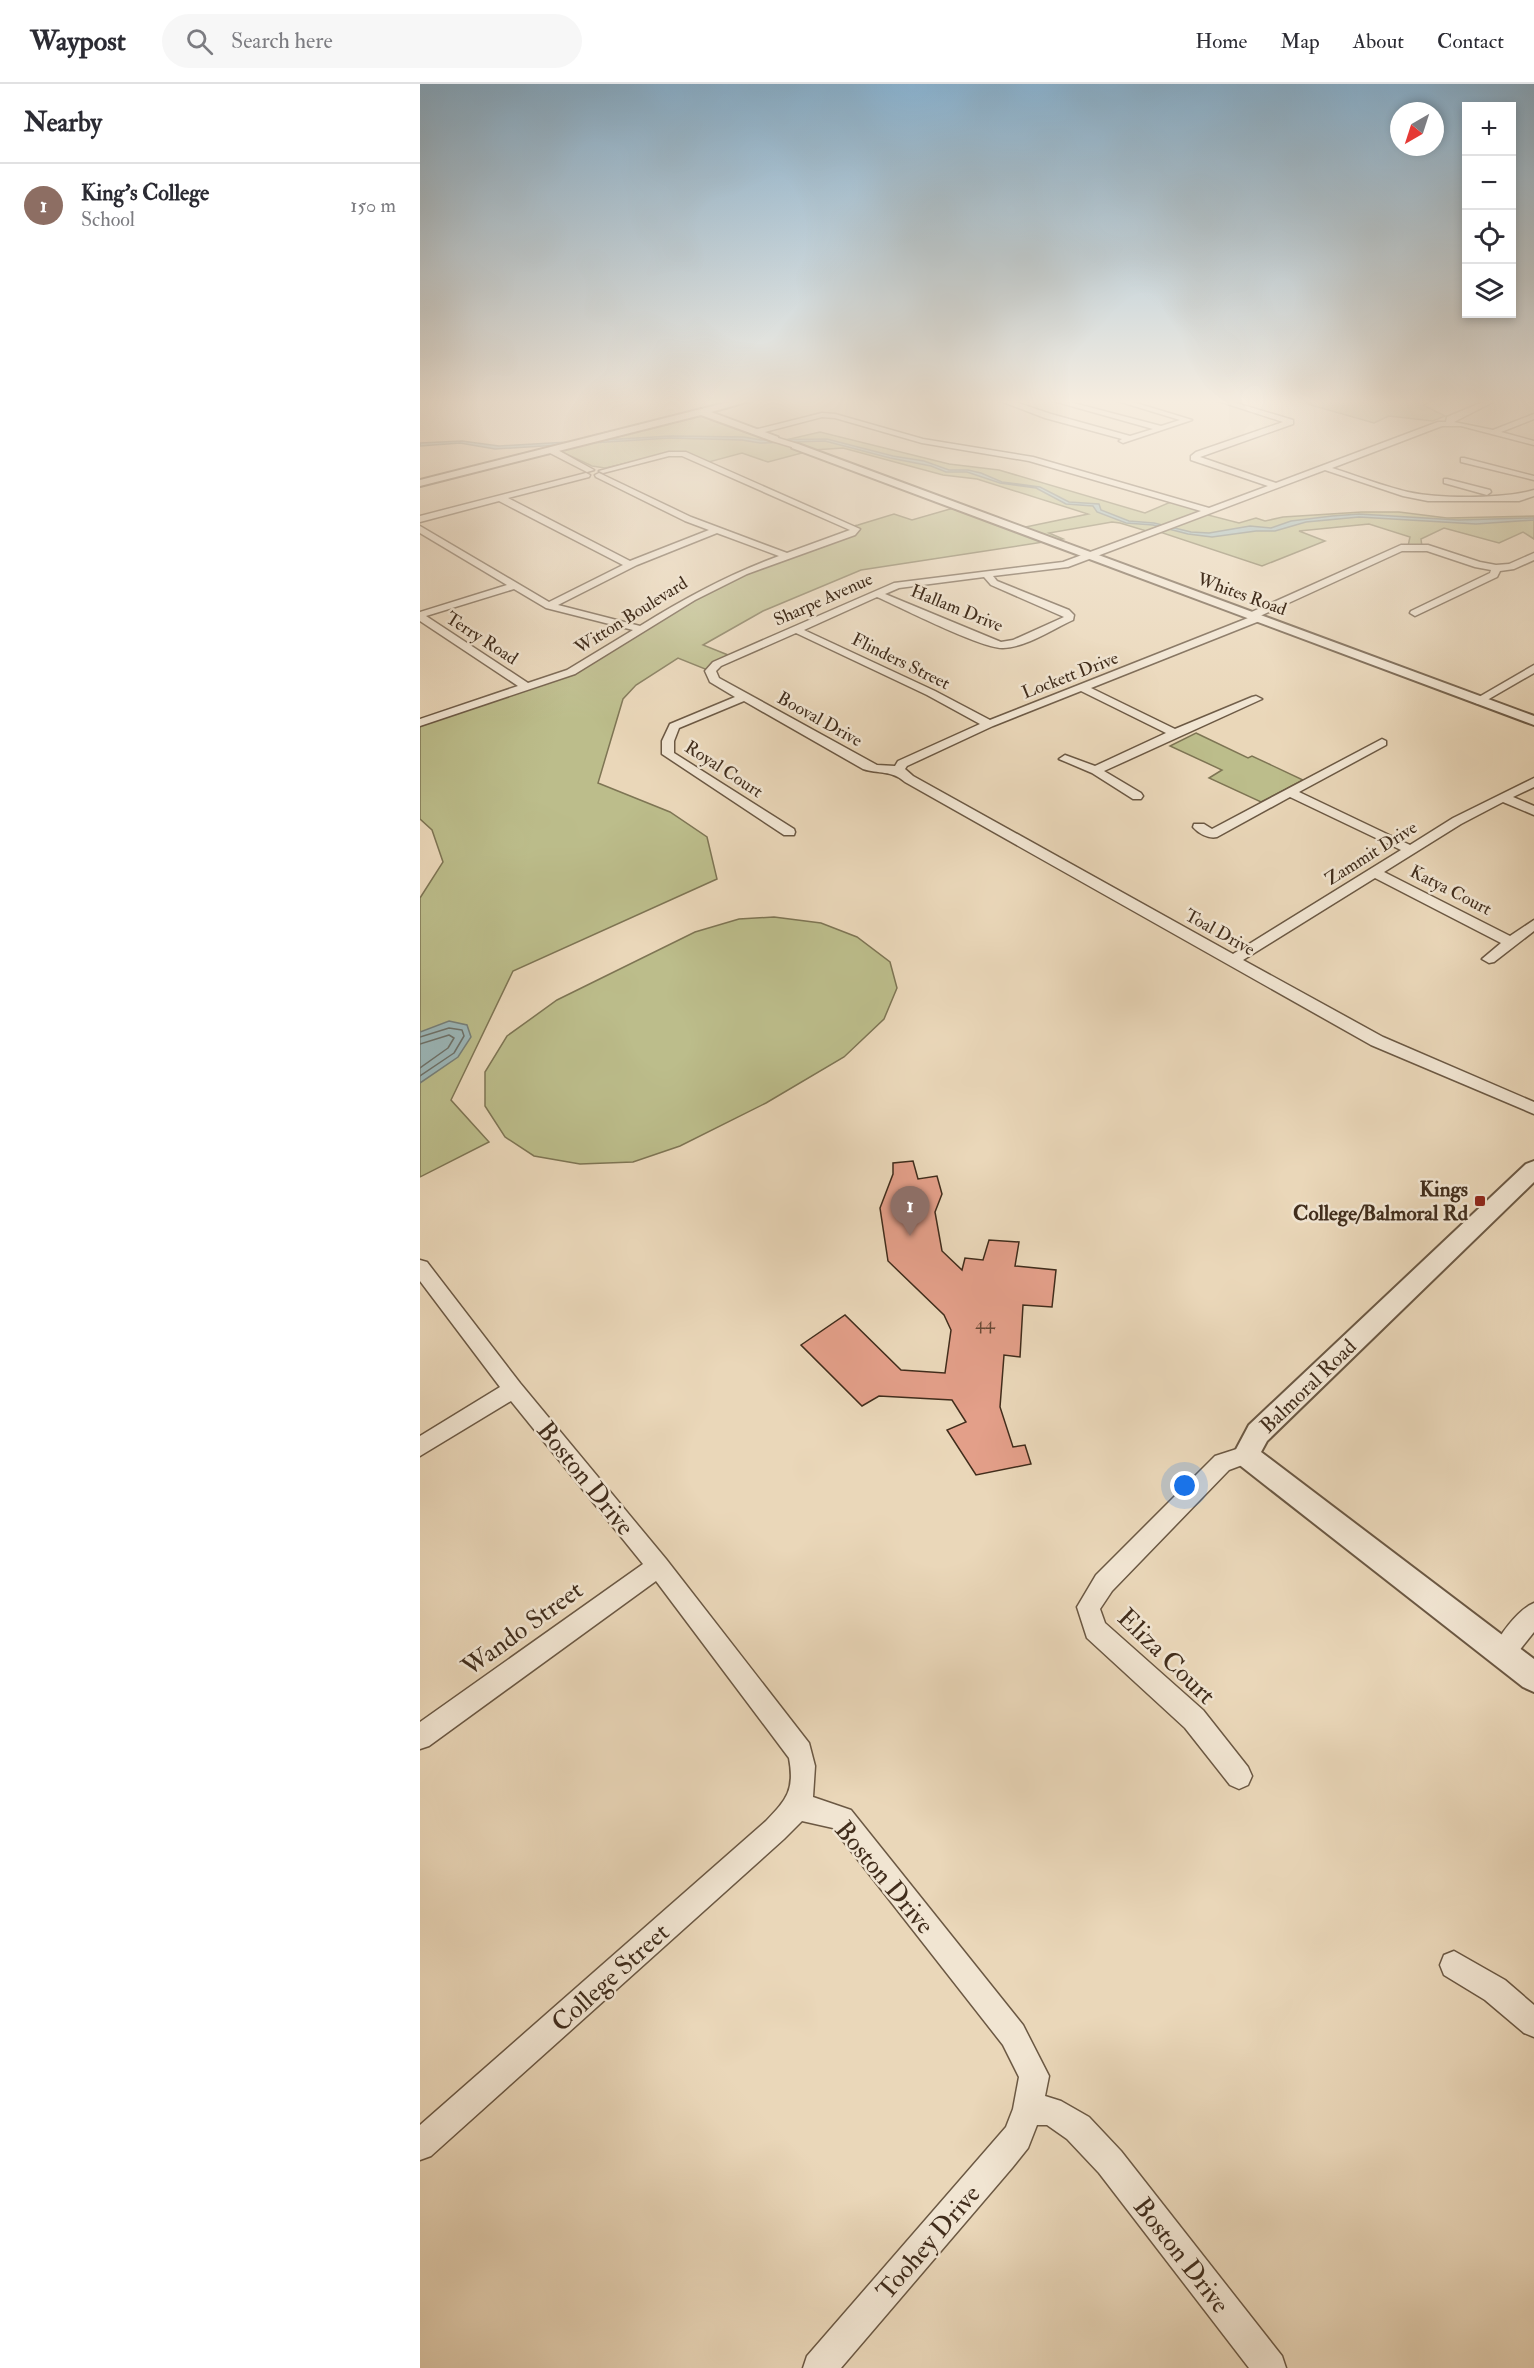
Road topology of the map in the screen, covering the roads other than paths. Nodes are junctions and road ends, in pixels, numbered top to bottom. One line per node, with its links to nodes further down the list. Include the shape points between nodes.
1 (472, 506): 9 (street)
2 (516, 506): 15 (street)
3 (659, 506): 11 (street)
4 (802, 506): 12 (street, Witton Boulevard, via 856,529)
5 (955, 506): 13 (street, Whites Road)
6 (1191, 506): 8 (street)
7 (1224, 506): 8 (street, Sharpe Avenue)
8 (1210, 511): 13 (street, Sharpe Avenue)
9 (420, 519)
10 (420, 529): 18 (street)
11 (717, 530): 12 (street); 15 (street)
12 (786, 556): 24 (street, Witton Boulevard, via 692,598)
13 (1090, 556): 17 (street, Sharpe Avenue, via 1057,567); 23 (street, Whites Road)
14 (1534, 556): 16 (street, via 1511,567)
15 (630, 565): 20 (street)
16 (1496, 568): 21 (street, via 1494,575); 23 (street, Lockett Drive, via 1428,548 1401,548)
17 (987, 575): 19 (street, Sharpe Avenue, via 903,583); 19 (street, Hallam Drive, via 994,583 1065,612 1069,618 1015,643 1001,645)
18 (515, 586): 20 (street); 22 (street)
19 (878, 594): 25 (street, Sharpe Avenue)
20 (549, 606): 24 (street)
21 (1415, 613)
22 (420, 616): 27 (street, Terry Road)
23 (1254, 617): 29 (street, Lockett Drive); 32 (street, Whites Road)
24 (641, 629): 27 (street, Witton Boulevard, via 580,668)
25 (797, 630): 28 (street, Sharpe Avenue, via 713,668 710,676); 35 (street, Flinders Street)
26 (1534, 668): 32 (street)
27 (527, 687): 34 (street, Witton Boulevard)
28 (729, 688): 30 (street, Booval Drive)
29 (1083, 688): 35 (street, Lockett Drive); 36 (street)
30 (744, 697): 39 (street, Booval Drive, via 867,766); 47 (street, Royal Court, via 674,726 668,754)
31 (1256, 699): 36 (street)
32 (1478, 701): 33 (street, Whites Road)
33 (1534, 721)
34 (420, 723)
35 (989, 724): 39 (street, Lockett Drive, via 902,764)
36 (1175, 733): 40 (street)
37 (1382, 742): 42 (street)
38 (1065, 759): 40 (street)
39 (898, 770): 53 (street, Toal Drive)
40 (1096, 770): 43 (street)
41 (1534, 782): 44 (street, Zammit Drive)
42 (1289, 792): 46 (street, via 1218,837); 48 (street)
43 (1137, 796)
44 (1504, 798): 45 (street); 48 (street, Zammit Drive)
45 (1534, 811)
46 (1199, 827)
47 (789, 832)
48 (1409, 849): 49 (street, Zammit Drive)
49 (1374, 872): 51 (street, Katya Court); 53 (street, Zammit Drive)
50 (1534, 924): 51 (street)
51 (1511, 942): 52 (street)
52 (1489, 959)
53 (1232, 961): 54 (street, Toal Drive, via 1394,1050)
54 (1534, 1108)
55 (1534, 1169): 59 (street, Balmoral Road, via 1258,1432)
56 (420, 1267): 57 (street, Boston Drive)
57 (513, 1389): 58 (street); 60 (street, Boston Drive)
58 (420, 1447)
59 (1246, 1455): 62 (street, Balmoral Road); 65 (street, Eliza Court, via 1222,1464 1104,1583 1088,1607 1095,1630 1194,1719)
60 (658, 1566): 64 (street, Wando Street); 66 (street, Boston Drive, via 800,1752 805,1767)
61 (1534, 1614): 62 (street)
62 (1503, 1653): 63 (street, Balmoral Road)
63 (1534, 1677)
64 (420, 1737)
65 (1239, 1776)
66 (797, 1807): 69 (street, Boston Drive, via 842,1819 1013,2035 1034,2076); 70 (street, College Street)
67 (1454, 1965): 68 (street, via 1495,1990)
68 (1534, 2023)
69 (1028, 2109): 71 (street, Toohey Drive, via 1017,2136 1001,2157); 72 (street, Boston Drive, via 1051,2111 1078,2128 1110,2162)
70 (420, 2145)
71 (819, 2368)
72 (1270, 2368)

